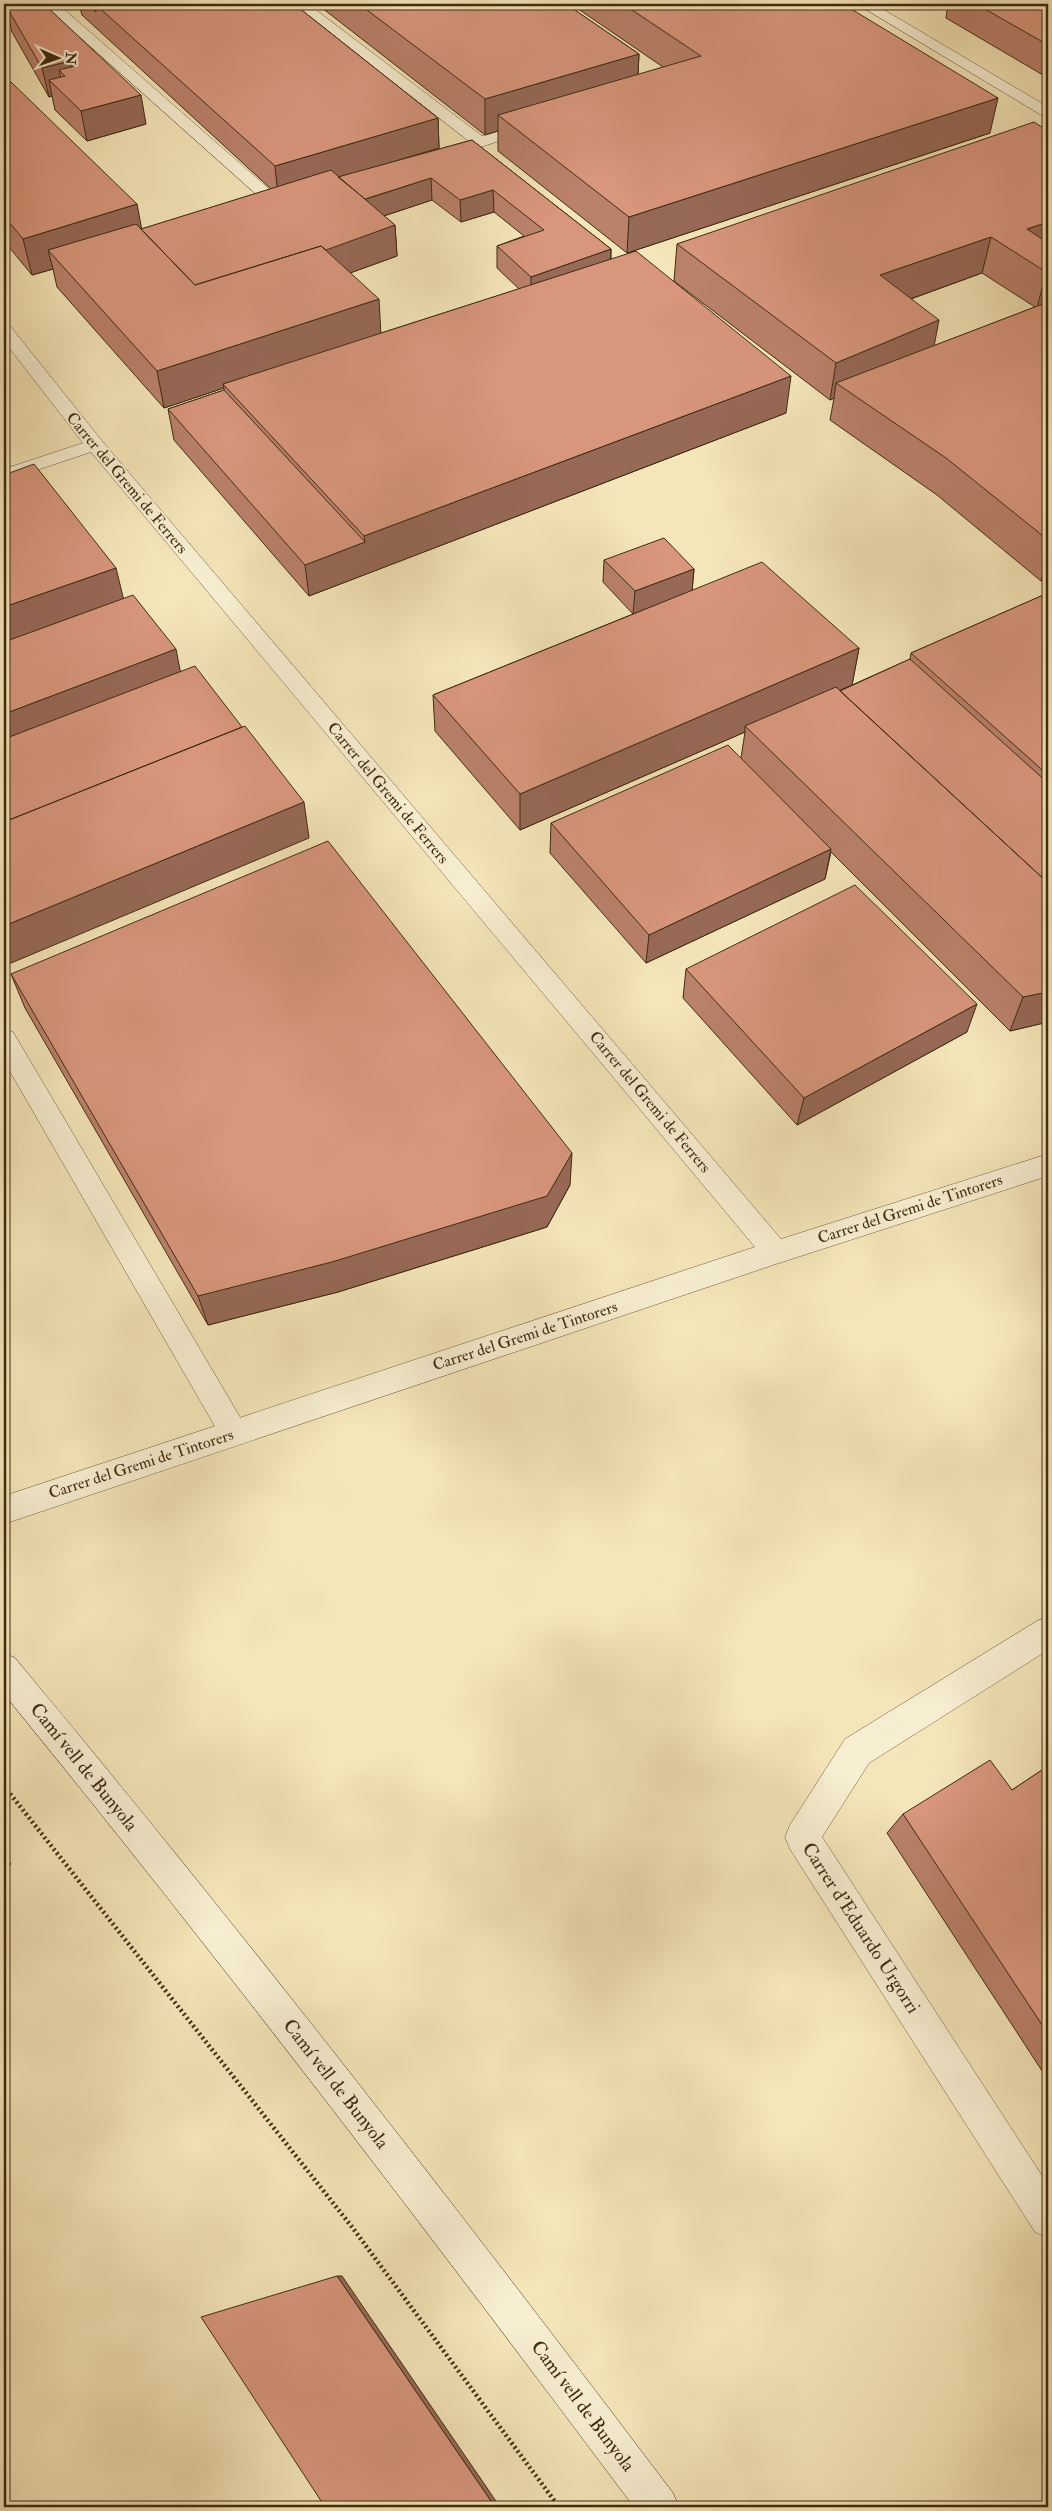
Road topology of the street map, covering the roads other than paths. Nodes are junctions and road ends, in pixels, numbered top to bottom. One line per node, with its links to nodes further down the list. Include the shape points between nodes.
1 (50, 4): 6 (street)
2 (299, 4): 5 (street, via 480,142)
3 (864, 4): 4 (street)
4 (1048, 114)
5 (546, 122)
6 (271, 199)
7 (4, 330): 8 (street, Carrer del Gremi de Ferrers)
8 (95, 445): 9 (street); 12 (street, Carrer del Gremi de Ferrers)
9 (4, 476)
10 (4, 1039): 13 (street)
11 (1048, 1165): 12 (street, Carrer del Gremi de Tintorers)
12 (776, 1252): 13 (street, Carrer del Gremi de Tintorers)
13 (234, 1433): 14 (street, Carrer del Gremi de Tintorers)
14 (4, 1510)
15 (1048, 1632): 17 (street, Carrer d'Eduardo Urgorri, via 857,1751 802,1837)
16 (4, 1669): 18 (street, Camí vell de Bunyola, via 102,1787 427,2199)
17 (1048, 2219)
18 (659, 2507)

